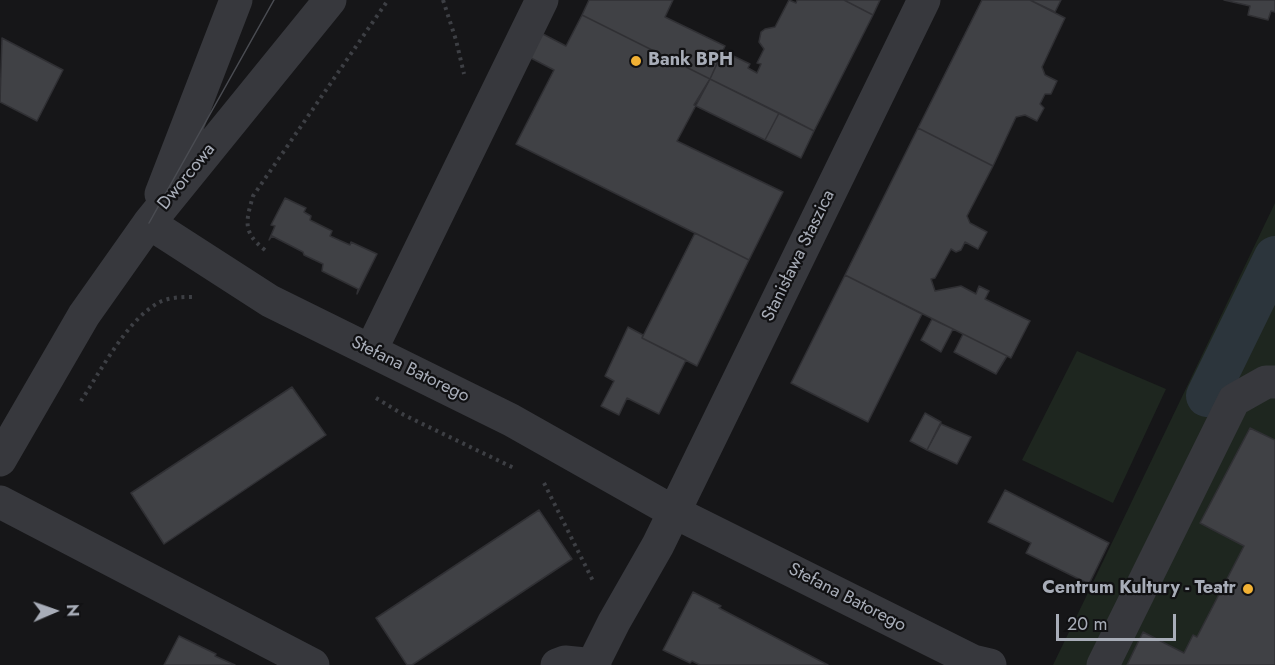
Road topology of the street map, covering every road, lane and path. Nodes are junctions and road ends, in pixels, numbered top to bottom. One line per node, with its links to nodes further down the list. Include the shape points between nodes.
1 (236, 0): 8 (street, Dworcowa)
2 (330, 0): 8 (street, Dworcowa)
3 (388, 0): 9 (path, via 253,196 246,221 255,242)
4 (442, 0): 7 (path)
5 (542, 0): 11 (street)
6 (924, 0): 17 (street, Stanisława Staszica)
7 (464, 74)
8 (149, 223): 11 (street, Stefana Batorego, via 270,301); 14 (street, via 84,315)
9 (272, 255)
10 (196, 297): 13 (path, via 159,302 132,324)
11 (371, 350): 17 (street, Stefana Batorego, via 511,420)
12 (1275, 382): 23 (street, via 1266,382 1234,400)
13 (75, 410)
14 (0, 460)
15 (543, 482): 18 (path)
16 (0, 502): 20 (street)
17 (674, 512): 18 (street); 22 (street, Stefana Batorego, via 973,661)
18 (614, 622): 19 (street)
19 (594, 664): 21 (street)
20 (313, 665)
21 (557, 665)
22 (990, 665)
23 (1102, 665)

